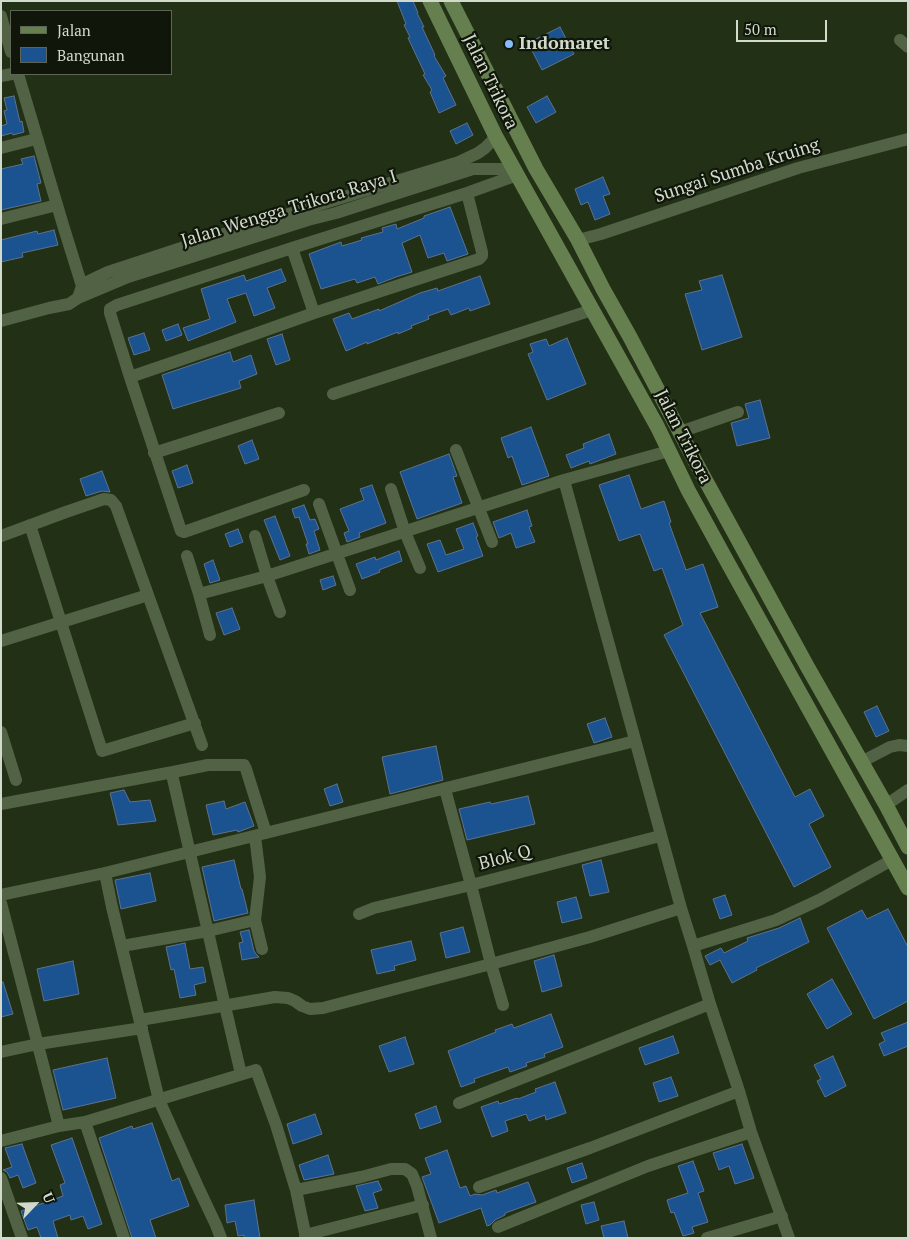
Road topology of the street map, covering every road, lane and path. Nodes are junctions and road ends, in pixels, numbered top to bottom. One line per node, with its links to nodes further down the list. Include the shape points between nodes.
1 (430, 1): 6 (main road, Jalan Trikora)
2 (451, 1): 15 (main road, Jalan Trikora, via 536,169)
3 (1, 16): 4 (street)
4 (10, 48)
5 (18, 75): 8 (street)
6 (496, 137): 10 (street, Jalan Wengga Trikora Raya I); 11 (main road, Jalan Trikora)
7 (908, 139): 15 (street, Sungai Sumba Kruing, via 792,170)
8 (36, 140): 9 (street); 13 (street)
9 (1, 148)
10 (471, 164): 11 (street, Jalan Wengga Trikora Raya I); 17 (street, Jalan Wengga Trikora Raya I, via 336,213)
11 (515, 172): 12 (street); 18 (main road, Jalan Trikora)
12 (467, 193): 16 (street); 19 (street, via 482,252 479,259)
13 (58, 205): 14 (street); 17 (street)
14 (1, 220)
15 (578, 240): 25 (main road, Jalan Trikora)
16 (292, 248): 19 (street); 21 (street, via 110,309)
17 (82, 293): 20 (street, Jalan Wengga Trikora Raya I, via 69,304)
18 (592, 310): 22 (street); 27 (main road, Jalan Trikora)
19 (314, 313): 21 (street)
20 (1, 321)
21 (130, 377): 28 (street)
22 (332, 394)
23 (738, 412): 25 (street)
24 (279, 413): 28 (street)
25 (680, 432): 50 (main road, Jalan Trikora)
26 (456, 450): 33 (street)
27 (669, 452): 29 (street); 51 (main road, Jalan Trikora)
28 (154, 453): 31 (street, via 184,532)
29 (564, 480): 33 (street); 55 (street)
30 (390, 489): 35 (street)
31 (304, 490)
32 (319, 504): 39 (street)
33 (479, 508): 35 (street); 38 (street)
34 (30, 525): 36 (street); 44 (street, via 104,499 111,500); 47 (street)
35 (405, 532): 39 (street); 41 (street)
36 (1, 536)
37 (255, 536): 42 (street)
38 (492, 542)
39 (338, 554): 42 (street); 43 (street)
40 (187, 556): 45 (street)
41 (420, 568)
42 (267, 576): 45 (street); 46 (street)
43 (350, 590)
44 (148, 594): 47 (street); 52 (street)
45 (199, 594): 48 (street)
46 (280, 612)
47 (62, 623): 49 (street); 52 (street, via 102,751)
48 (210, 636)
49 (1, 641)
50 (826, 699): 51 (main road, via 822,709); 54 (main road, Jalan Trikora)
51 (811, 712): 58 (main road, Jalan Trikora)
52 (195, 722): 56 (street)
53 (1, 732): 61 (street)
54 (848, 738): 58 (main road, via 838,741); 59 (main road, Jalan Trikora)
55 (635, 741): 62 (street); 67 (street)
56 (202, 745)
57 (908, 746): 59 (street, via 890,747)
58 (832, 751): 70 (main road, Jalan Trikora)
59 (861, 762): 65 (main road, Jalan Trikora)
60 (173, 772): 64 (street); 66 (street, via 208,765 244,765); 69 (street)
61 (16, 780)
62 (444, 789): 66 (street); 72 (street)
63 (908, 790): 65 (street)
64 (1, 804)
65 (886, 805): 68 (main road, Jalan Trikora)
66 (261, 834): 69 (street); 78 (street)
67 (660, 836): 72 (street, Blok Q); 76 (street)
68 (908, 847)
69 (190, 852): 71 (street); 79 (street)
70 (892, 860): 73 (main road, Jalan Trikora); 81 (street, via 776,920)
71 (105, 873): 74 (street); 80 (street)
72 (471, 886): 77 (street, Blok Q); 83 (street)
73 (908, 888)
74 (1, 895)
75 (1, 903): 88 (street)
76 (680, 908): 81 (street); 83 (street)
77 (359, 914)
78 (255, 920): 79 (street); 82 (street)
79 (208, 932): 80 (street); 85 (street)
80 (122, 946): 87 (street)
81 (693, 946): 84 (street)
82 (262, 949)
83 (491, 964): 85 (street, via 316,1009 288,998 275,997); 86 (street)
84 (710, 1004): 91 (street); 93 (street)
85 (225, 1006): 87 (street); 90 (street)
86 (503, 1006)
87 (141, 1024): 88 (street); 92 (street)
88 (38, 1044): 89 (street); 95 (street)
89 (1, 1052)
90 (241, 1074): 92 (street); 100 (street, via 256,1070)
91 (739, 1091): 96 (street); 99 (street)
92 (159, 1100): 94 (street); 107 (street)
93 (459, 1102)
94 (85, 1122): 95 (street); 106 (street)
95 (59, 1126): 97 (street)
96 (751, 1132): 102 (street); 103 (street, via 648,1166)
97 (1, 1141)
98 (1, 1178): 105 (street)
99 (479, 1187)
100 (296, 1190): 101 (street, via 405,1169 412,1174 418,1186); 104 (street)
101 (423, 1205): 104 (street); 108 (street)
102 (782, 1216): 109 (street); 110 (street)
103 (498, 1227)
104 (305, 1236)
105 (22, 1238)
106 (124, 1238)
107 (221, 1238)
108 (432, 1238)
109 (707, 1238)
110 (789, 1238)

